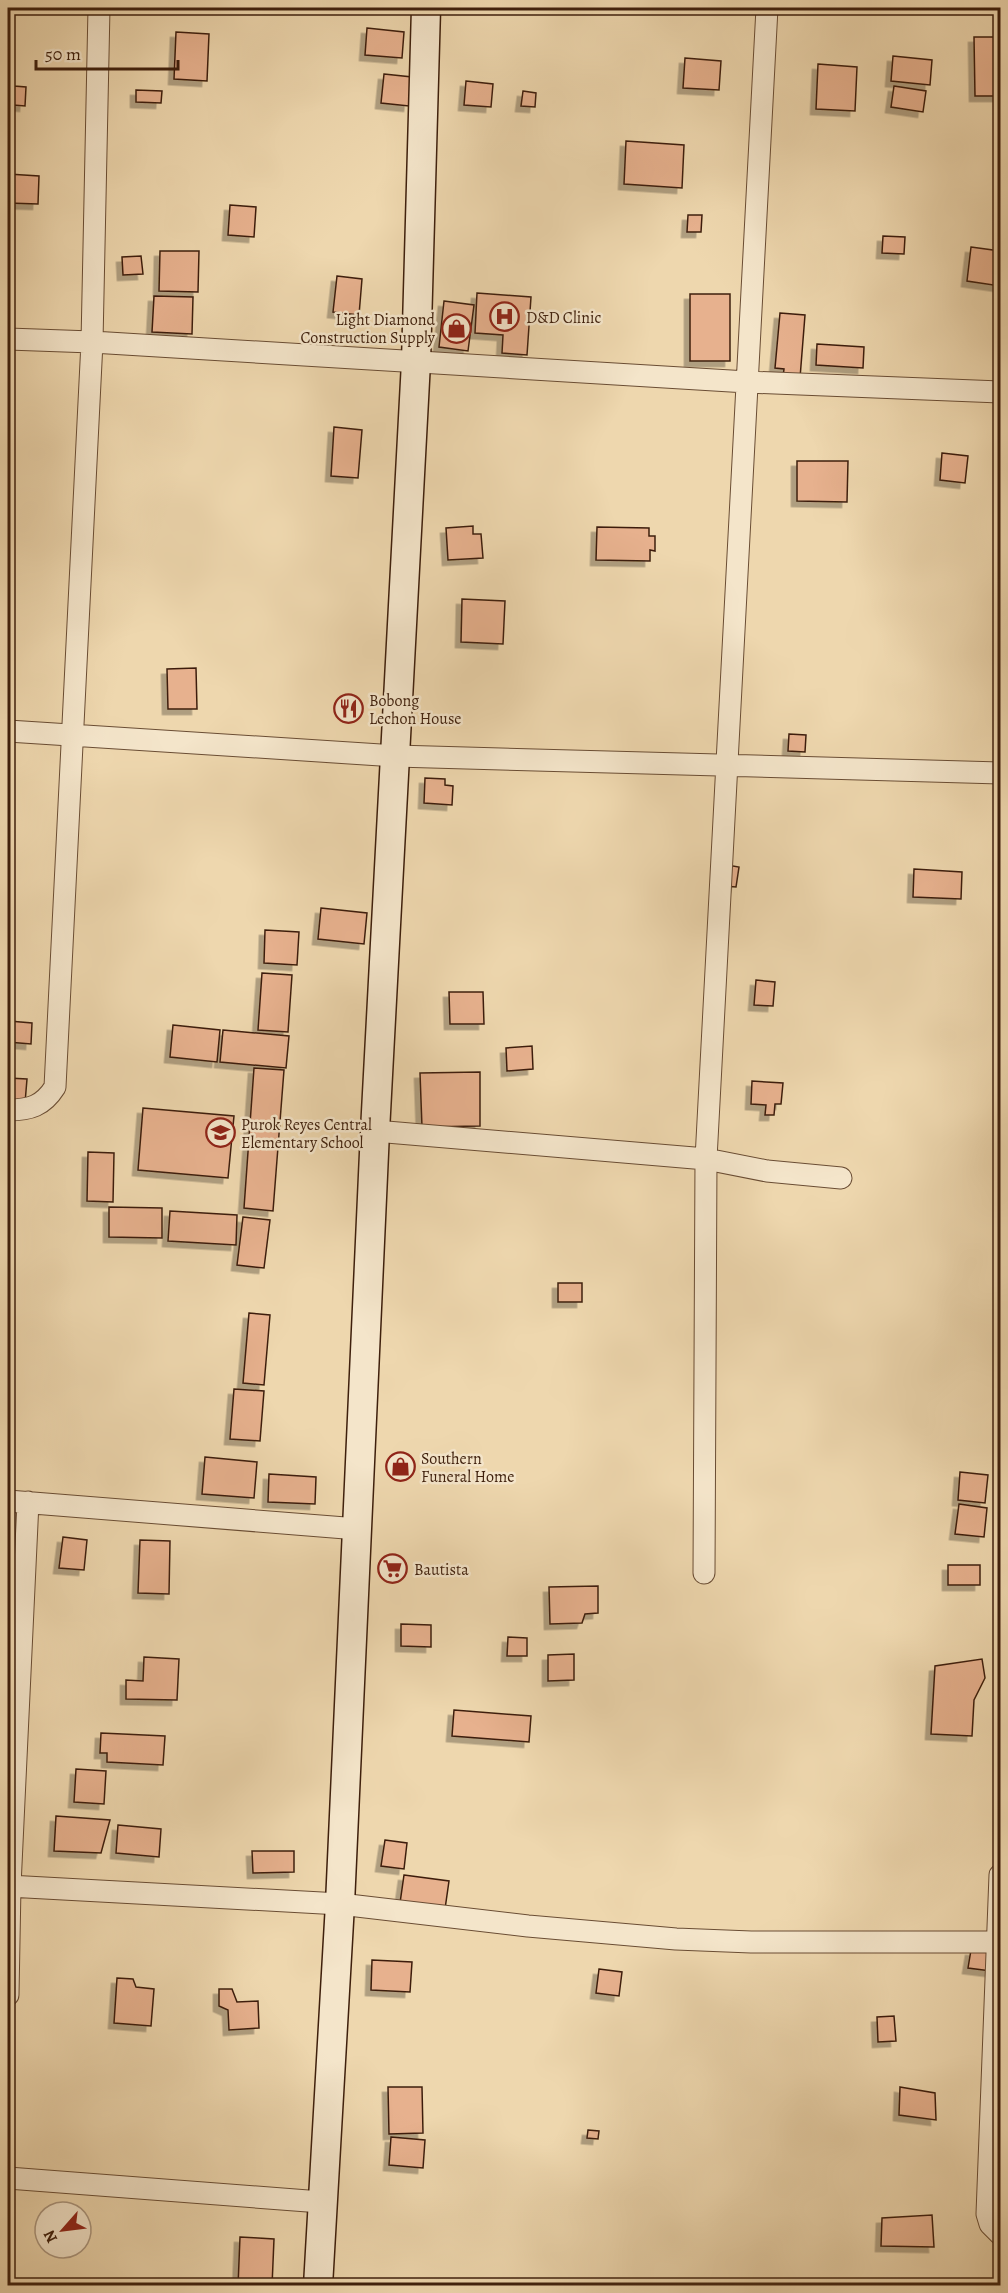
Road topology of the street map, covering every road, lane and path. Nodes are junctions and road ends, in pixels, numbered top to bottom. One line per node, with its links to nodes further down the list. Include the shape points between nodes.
1 (99, 8): 5 (street)
2 (426, 8): 6 (main road)
3 (767, 8): 7 (street)
4 (8, 339): 5 (street)
5 (92, 342): 6 (street); 10 (street)
6 (416, 362): 7 (street); 11 (main road)
7 (747, 382): 8 (street); 12 (street)
8 (1000, 392)
9 (8, 731): 10 (street)
10 (73, 735): 11 (street); 14 (street, via 55,1087 36,1107)
11 (396, 756): 12 (street); 15 (main road)
12 (726, 766): 13 (street); 16 (street)
13 (1000, 773)
14 (8, 1110)
15 (375, 1131): 16 (street); 19 (main road)
16 (706, 1159): 17 (street, via 767,1171); 20 (street)
17 (841, 1178)
18 (18, 1502): 19 (street); 22 (street)
19 (358, 1529): 23 (main road)
20 (704, 1573)
21 (1000, 1875): 24 (street)
22 (9, 1886): 23 (street); 25 (street)
23 (340, 1904): 24 (street, via 676,1939); 27 (main road)
24 (999, 1942): 28 (street, via 987,2214)
25 (8, 1995)
26 (8, 2178): 27 (street)
27 (321, 2202): 29 (main road)
28 (1000, 2234)
29 (318, 2286)

